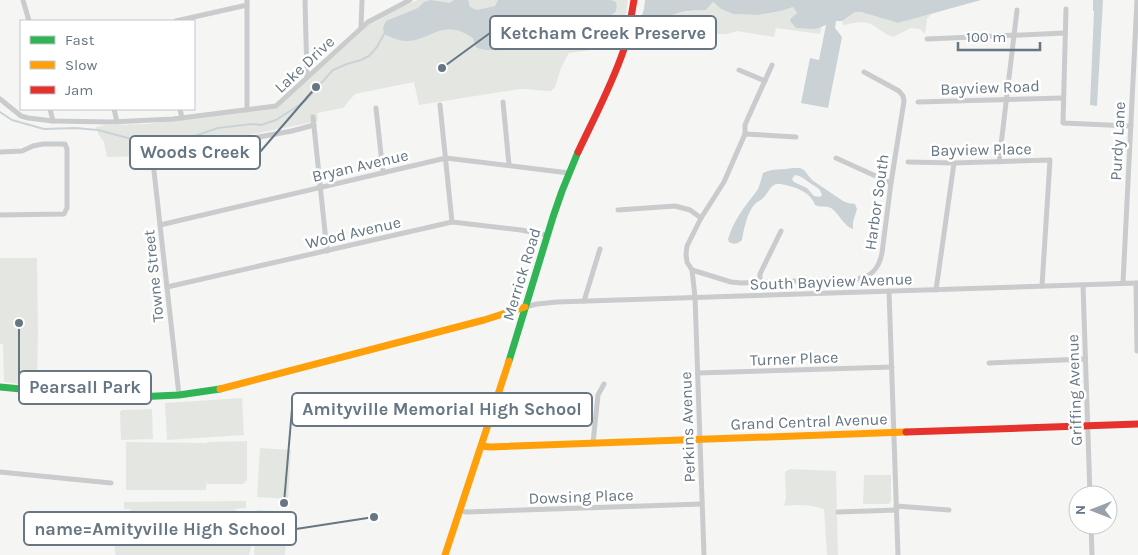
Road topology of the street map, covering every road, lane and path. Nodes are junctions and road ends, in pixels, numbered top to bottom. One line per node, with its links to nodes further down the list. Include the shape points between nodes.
1 (23, 0): 10 (street)
2 (305, 0): 19 (street)
3 (362, 0): 12 (street)
4 (410, 0): 12 (street, Lake Drive)
5 (1137, 0): 37 (street, Purdy Lane)
6 (247, 2): 11 (street); 31 (street)
7 (634, 2): 50 (main road, Merrick Road, via 620,59)
8 (1066, 9): 13 (street)
9 (1017, 10): 14 (street)
10 (28, 20)
11 (180, 20)
12 (361, 28): 19 (street, Lake Drive)
13 (1065, 33): 14 (street); 22 (street)
14 (1014, 36): 15 (street); 23 (street)
15 (927, 38)
16 (772, 65): 20 (street, Perkins Avenue)
17 (739, 70): 20 (street)
18 (864, 72): 51 (street, Harbor South, via 903,96)
19 (307, 77): 31 (street, Lake Drive, via 276,106)
20 (765, 81): 38 (street, Perkins Avenue, via 745,125)
21 (0, 98): 34 (street, Lake Drive, via 21,116)
22 (1063, 98): 23 (street, Bayview Road); 37 (street, via 1063,122)
23 (1006, 99): 25 (street, Bayview Road); 46 (street)
24 (503, 102): 48 (street)
25 (918, 102)
26 (440, 105): 43 (street)
27 (376, 108): 49 (street)
28 (50, 110): 34 (street)
29 (114, 110): 35 (street)
30 (180, 110): 33 (street)
31 (247, 110): 33 (street, Lake Drive)
32 (314, 117): 36 (street)
33 (182, 118): 35 (street, Lake Drive)
34 (53, 121): 35 (street, Lake Drive)
35 (117, 122)
36 (314, 125): 40 (street, via 204,148); 52 (street)
37 (1130, 126): 64 (street, Purdy Lane)
38 (745, 134): 39 (street); 55 (street, Perkins Avenue, via 724,182)
39 (796, 137)
40 (188, 148)
41 (0, 152): 54 (street, via 22,151 43,144 65,144 67,150 67,208 64,214)
42 (152, 153): 57 (street, Towne Street)
43 (446, 158): 48 (street, Bryan Avenue); 49 (street, Bryan Avenue); 56 (street)
44 (836, 158): 51 (street)
45 (908, 162): 47 (street, Bayview Place)
46 (999, 162): 47 (street, Bayview Place); 67 (street, Bayview Place, via 1050,160)
47 (954, 163): 69 (street)
48 (509, 165): 50 (street, Bryan Avenue)
49 (383, 173): 52 (street, Bryan Avenue)
50 (569, 173): 59 (main road, Merrick Road)
51 (890, 183): 63 (street, Harbor South, via 882,253 872,273 857,279)
52 (320, 187): 57 (street, Bryan Avenue); 61 (street)
53 (618, 210): 55 (street, via 676,206)
54 (0, 215)
55 (701, 218): 62 (street, Perkins Avenue, via 687,246 686,254)
56 (452, 222): 59 (street, Wood Avenue); 61 (street, Wood Avenue)
57 (160, 224): 68 (street, Towne Street)
58 (781, 230): 63 (street, via 760,274)
59 (547, 235): 73 (main road, Merrick Road)
60 (600, 249): 72 (street)
61 (327, 250): 68 (street, Wood Avenue)
62 (692, 270): 63 (street, Harbor South, via 731,282); 71 (street, Perkins Avenue)
63 (760, 283)
64 (1123, 283): 65 (street, South Bayview Avenue); 66 (street, South Bayview Avenue)
65 (1137, 283): 74 (street)
66 (1083, 285): 67 (street, South Bayview Avenue); 75 (street, Griffing Avenue)
67 (1042, 286): 69 (street, South Bayview Avenue)
68 (167, 287): 81 (street, Towne Street)
69 (936, 290): 70 (street, South Bayview Avenue)
70 (889, 291): 71 (street, South Bayview Avenue); 77 (street)
71 (695, 297): 72 (street, South Bayview Avenue); 78 (street, Perkins Avenue)
72 (584, 301): 73 (street, South Bayview Avenue)
73 (525, 307): 81 (main road, via 232,387); 87 (main road, Merrick Road)
74 (1137, 351)
75 (1086, 359): 76 (street); 83 (street, Griffing Avenue)
76 (989, 364)
77 (892, 367): 78 (street, Turner Place); 84 (street)
78 (698, 373): 85 (street, Perkins Avenue)
79 (604, 384): 86 (street, via 598,395)
80 (0, 387): 81 (main road, via 115,398)
81 (179, 395)
82 (1138, 424): 83 (main road, Grand Central Avenue)
83 (1087, 425): 84 (main road, Grand Central Avenue); 90 (street, Griffing Avenue)
84 (894, 432): 85 (main road, Grand Central Avenue); 92 (street)
85 (700, 439): 86 (main road, Grand Central Avenue); 91 (street, Perkins Avenue)
86 (593, 443): 87 (main road, Grand Central Avenue)
87 (482, 446): 94 (main road, Merrick Road)
88 (0, 472): 89 (street)
89 (111, 483)
90 (1090, 485)
91 (702, 504): 94 (street, Dowsing Place); 98 (street, Perkins Avenue)
92 (896, 508): 93 (street); 95 (street); 99 (street)
93 (949, 510)
94 (461, 512): 97 (main road, Merrick Road)
95 (838, 512)
96 (1091, 535): 100 (street)
97 (444, 555)
98 (704, 555)
99 (898, 555)
100 (1092, 555)

